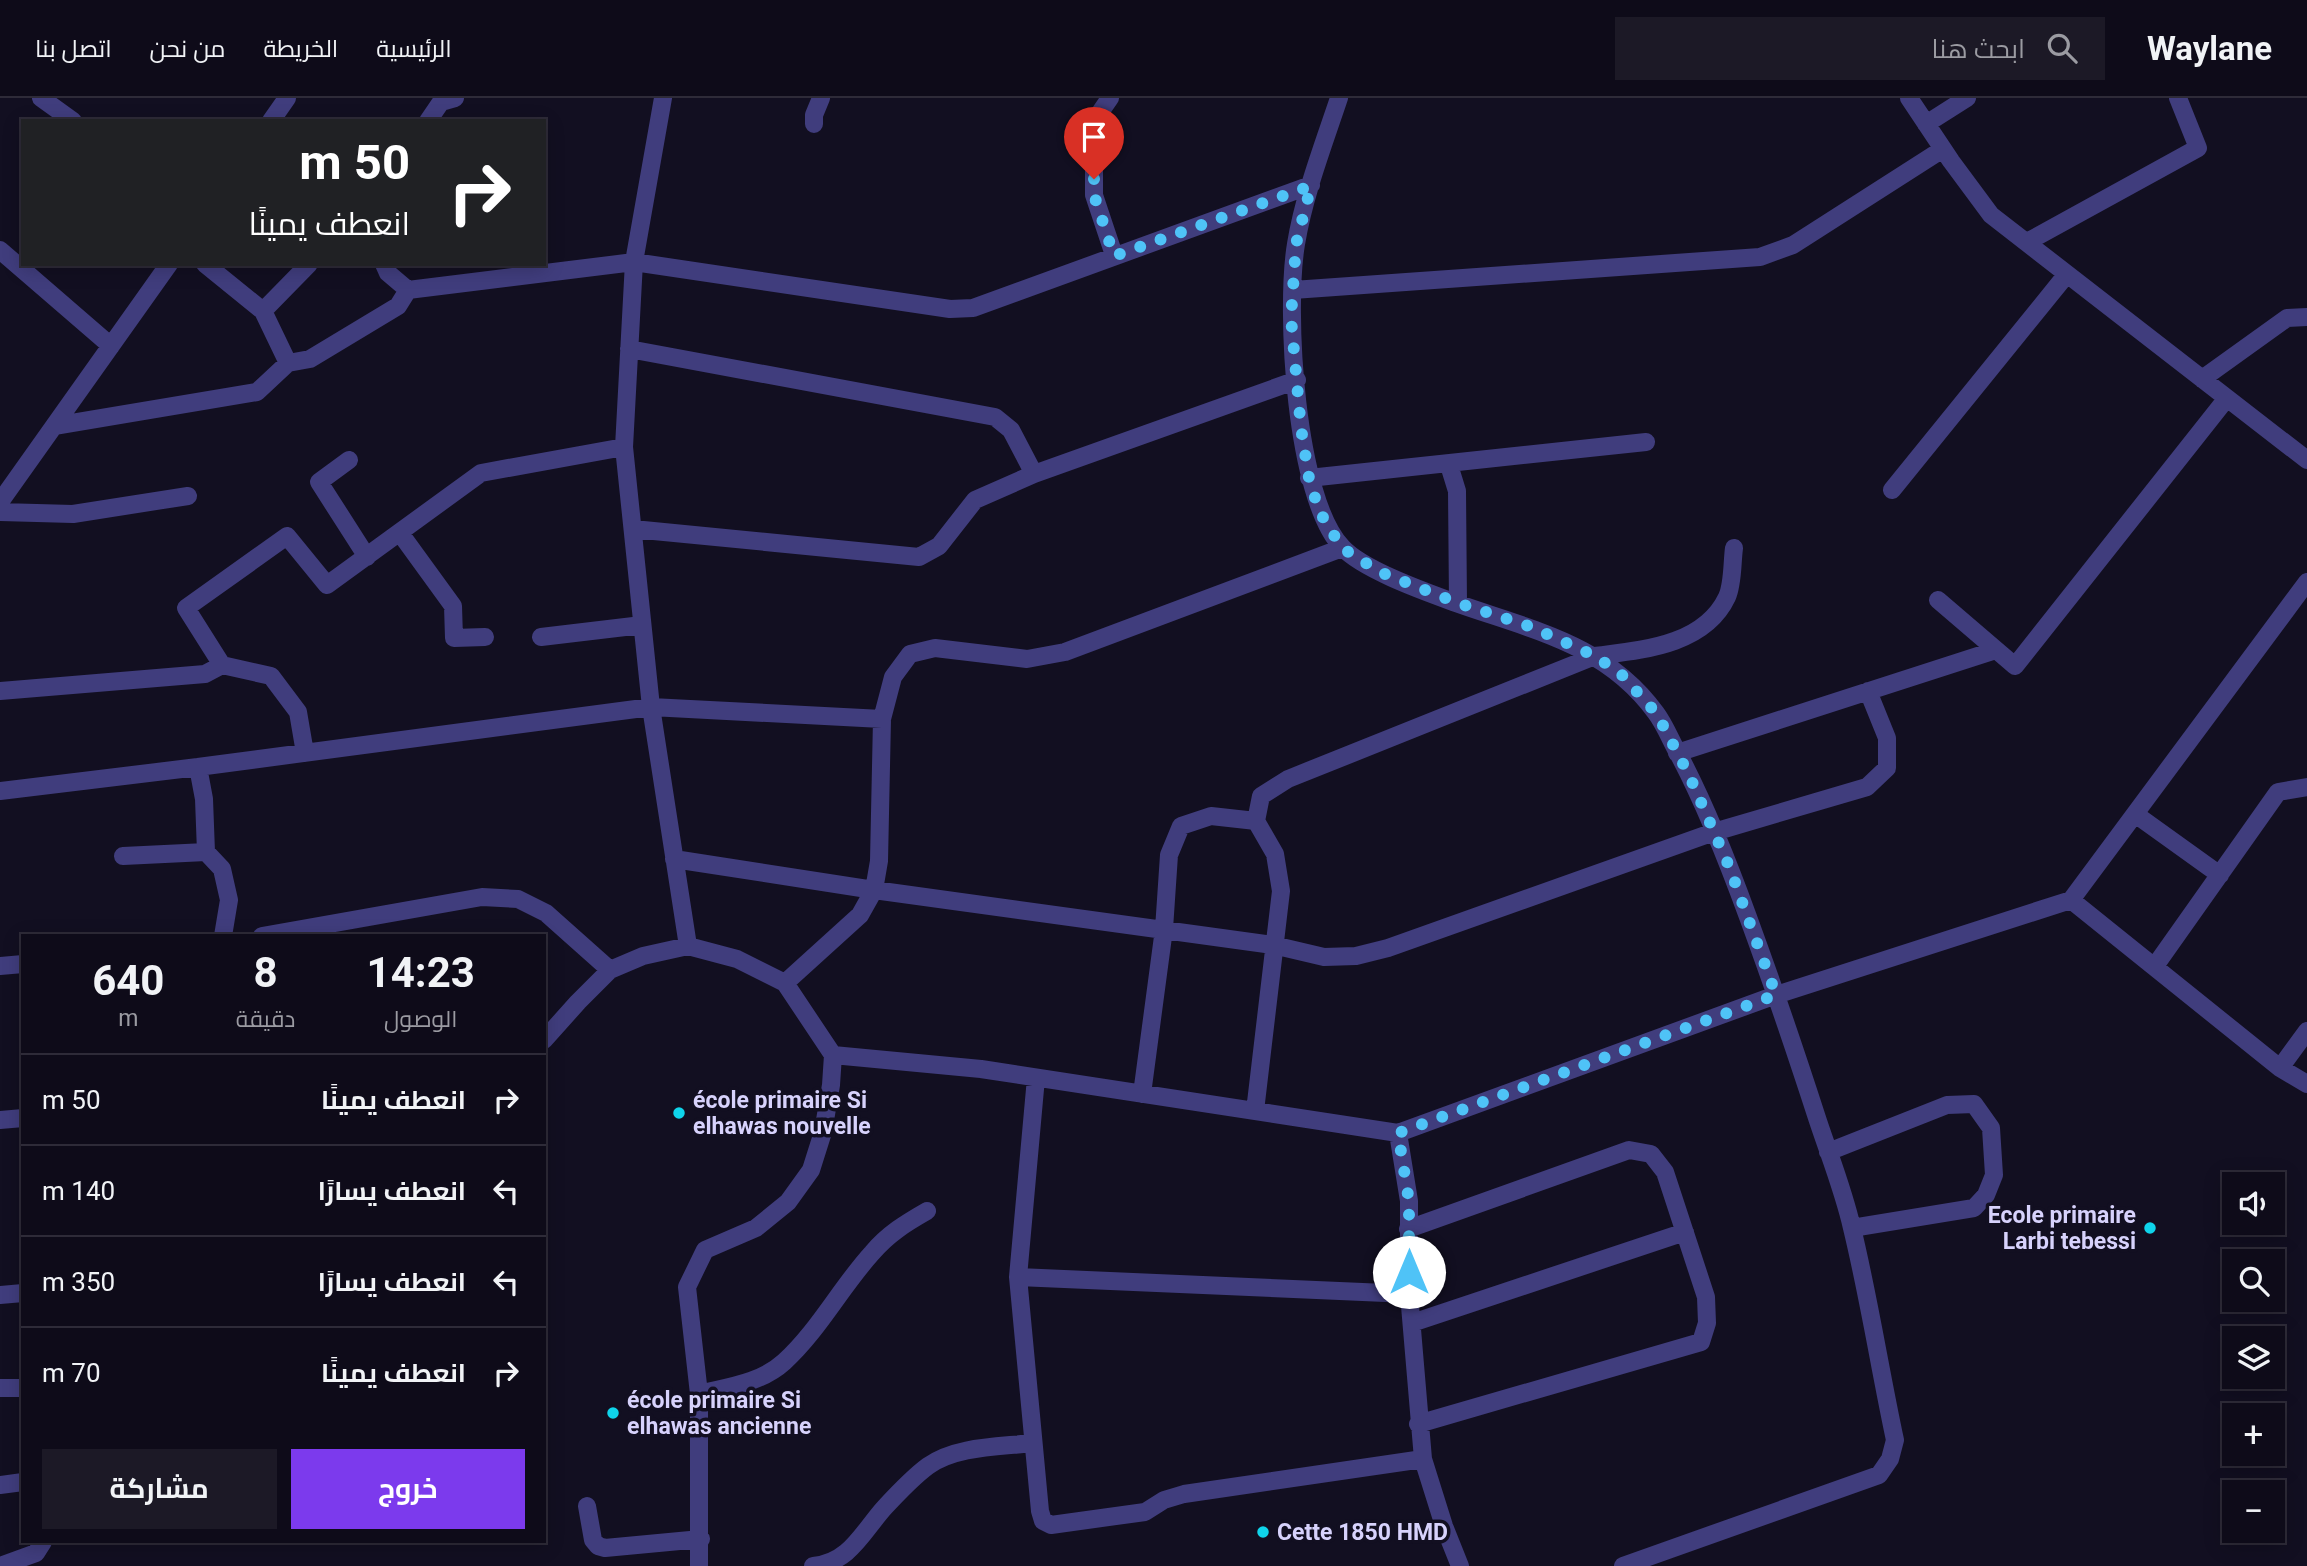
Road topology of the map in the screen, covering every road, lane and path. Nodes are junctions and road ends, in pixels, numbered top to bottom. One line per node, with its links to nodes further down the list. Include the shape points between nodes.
1 (41, 98): 11 (street)
2 (287, 98): 12 (street)
3 (663, 98): 21 (street)
4 (821, 98): 14 (street)
5 (1110, 98): 20 (street, via 1101,111 1094,147 1094,195)
6 (1339, 98): 17 (street)
7 (1909, 98): 15 (street)
8 (1967, 98): 15 (street)
9 (2178, 98): 18 (street, via 2198,148)
10 (444, 99): 13 (street)
11 (70, 119)
12 (272, 119)
13 (429, 119)
14 (814, 124)
15 (1926, 124): 16 (street)
16 (1943, 149): 18 (street, via 1991,215); 28 (street, via 1793,245 1760,257)
17 (1311, 186): 20 (street); 28 (street, via 1296,244)
18 (2027, 242): 26 (street)
19 (0, 250): 31 (street)
20 (1114, 256): 21 (street, via 973,308 950,309)
21 (634, 262): 27 (street); 32 (street)
22 (168, 266): 31 (street)
23 (207, 266): 29 (street)
24 (307, 266): 29 (street)
25 (385, 266): 27 (street)
26 (2067, 274): 34 (street); 45 (street)
27 (408, 290): 33 (street, via 398,306 310,359)
28 (1293, 290): 35 (street)
29 (263, 311): 33 (street)
30 (2307, 317): 34 (street, via 2287,318)
31 (111, 346): 37 (street)
32 (629, 349): 39 (street); 43 (street, via 995,417 1011,430)
33 (288, 363): 37 (street, via 257,392)
34 (2202, 379): 36 (street)
35 (1297, 380): 43 (street); 44 (street)
36 (2227, 398): 41 (street); 60 (street, via 2015,666)
37 (54, 426): 47 (street)
38 (1646, 442): 42 (street)
39 (624, 447): 49 (street); 50 (street, via 481,473)
40 (349, 460): 53 (street, via 319,482)
41 (2307, 460)
42 (1448, 465): 44 (street); 56 (street, via 1457,491)
43 (1034, 474): 49 (street, via 975,500 939,546 919,556)
44 (1309, 478): 51 (street, via 1319,511)
45 (1892, 490)
46 (188, 496): 48 (street, via 72,514)
47 (0, 502)
48 (0, 512)
49 (633, 529): 57 (street)
50 (400, 533): 53 (street); 58 (street, via 453,606 454,638)
51 (1342, 548): 56 (street, via 1380,572); 66 (street, via 1065,652 1027,659 935,648 910,654 893,677)
52 (1734, 548): 61 (street, via 1728,596 1703,628 1649,649)
53 (367, 557): 62 (street, via 327,585 287,536 186,608)
54 (2307, 582): 72 (street)
55 (1938, 600): 60 (street)
56 (1458, 603): 61 (street, via 1529,626)
57 (642, 625): 59 (street); 65 (street)
58 (485, 637)
59 (541, 637)
60 (1996, 650): 64 (street)
61 (1595, 656): 67 (street, via 1622,675 1657,714); 73 (street, via 1288,779 1261,796)
62 (222, 665): 63 (street, via 205,674); 68 (street, via 271,676 298,712)
63 (0, 691)
64 (1867, 691): 67 (street); 74 (street, via 1886,738 1887,768 1867,787)
65 (651, 707): 66 (street); 68 (street); 77 (street)
66 (882, 719): 79 (street, via 879,861)
67 (1677, 752): 74 (street)
68 (305, 753): 69 (street)
69 (198, 767): 71 (street); 75 (street)
70 (2307, 787): 78 (street, via 2278,792)
71 (0, 791)
72 (2135, 814): 78 (street); 80 (street)
73 (1256, 821): 81 (street, via 1211,816 1181,826 1168,855); 84 (street, via 1275,855 1281,891)
74 (1714, 832): 84 (street, via 1388,948 1324,957); 91 (street)
75 (206, 852): 76 (street); 82 (street, via 222,869 229,900)
76 (123, 856)
77 (674, 859): 79 (street); 85 (street)
78 (2220, 874): 88 (street)
79 (874, 890): 81 (street); 90 (street, via 860,915)
80 (2071, 900): 88 (street); 91 (street)
81 (1164, 929): 84 (street); 98 (street)
82 (223, 934)
83 (273, 934): 89 (street, via 481,897 518,900 546,913)
84 (1273, 945): 99 (street)
85 (688, 946): 89 (street, via 643,956); 90 (street, via 737,959)
86 (21, 964): 87 (street)
87 (0, 966)
88 (2155, 966): 95 (street)
89 (610, 970): 93 (street)
90 (785, 983): 94 (street)
91 (1776, 995): 102 (street); 103 (street)
92 (2307, 1031): 95 (street)
93 (546, 1038)
94 (833, 1055): 96 (street); 115 (street, via 823,1132 811,1170 788,1202 756,1228 705,1250 687,1287)
95 (2280, 1068): 97 (street)
96 (1036, 1078): 98 (street); 108 (street)
97 (2307, 1084)
98 (1142, 1094): 99 (street)
99 (1255, 1111): 102 (street)
100 (21, 1118): 101 (street)
101 (0, 1120)
102 (1398, 1133): 106 (street, via 1409,1201)
103 (1828, 1152): 105 (street); 105 (street, via 1947,1105 1974,1104 1991,1128 1994,1175 1986,1195 1973,1208)
104 (927, 1211): 115 (street, via 897,1228 872,1253 783,1363 753,1381)
105 (1852, 1228): 128 (street, via 1895,1440 1890,1459 1879,1475)
106 (1408, 1229): 107 (street, via 1629,1150 1651,1154 1665,1172); 110 (street)
107 (1685, 1232): 112 (street); 116 (street, via 1706,1297 1707,1323 1701,1342)
108 (1018, 1277): 110 (street); 117 (street)
109 (21, 1293): 111 (street)
110 (1409, 1294): 112 (street)
111 (0, 1295)
112 (1412, 1323): 116 (street)
113 (0, 1388): 114 (street)
114 (21, 1388)
115 (699, 1394): 122 (street)
116 (1418, 1424): 118 (street)
117 (1032, 1443): 118 (street, via 1040,1511 1043,1521 1051,1525 1145,1512 1184,1494); 126 (street, via 950,1455 929,1466 839,1559)
118 (1423, 1459): 127 (street)
119 (21, 1482): 120 (street)
120 (0, 1485)
121 (587, 1506): 122 (street, via 598,1546)
122 (701, 1539): 125 (street)
123 (42, 1543): 124 (street, via 36,1553)
124 (0, 1566)
125 (699, 1566)
126 (813, 1566)
127 (1460, 1566)
128 (1623, 1566)

